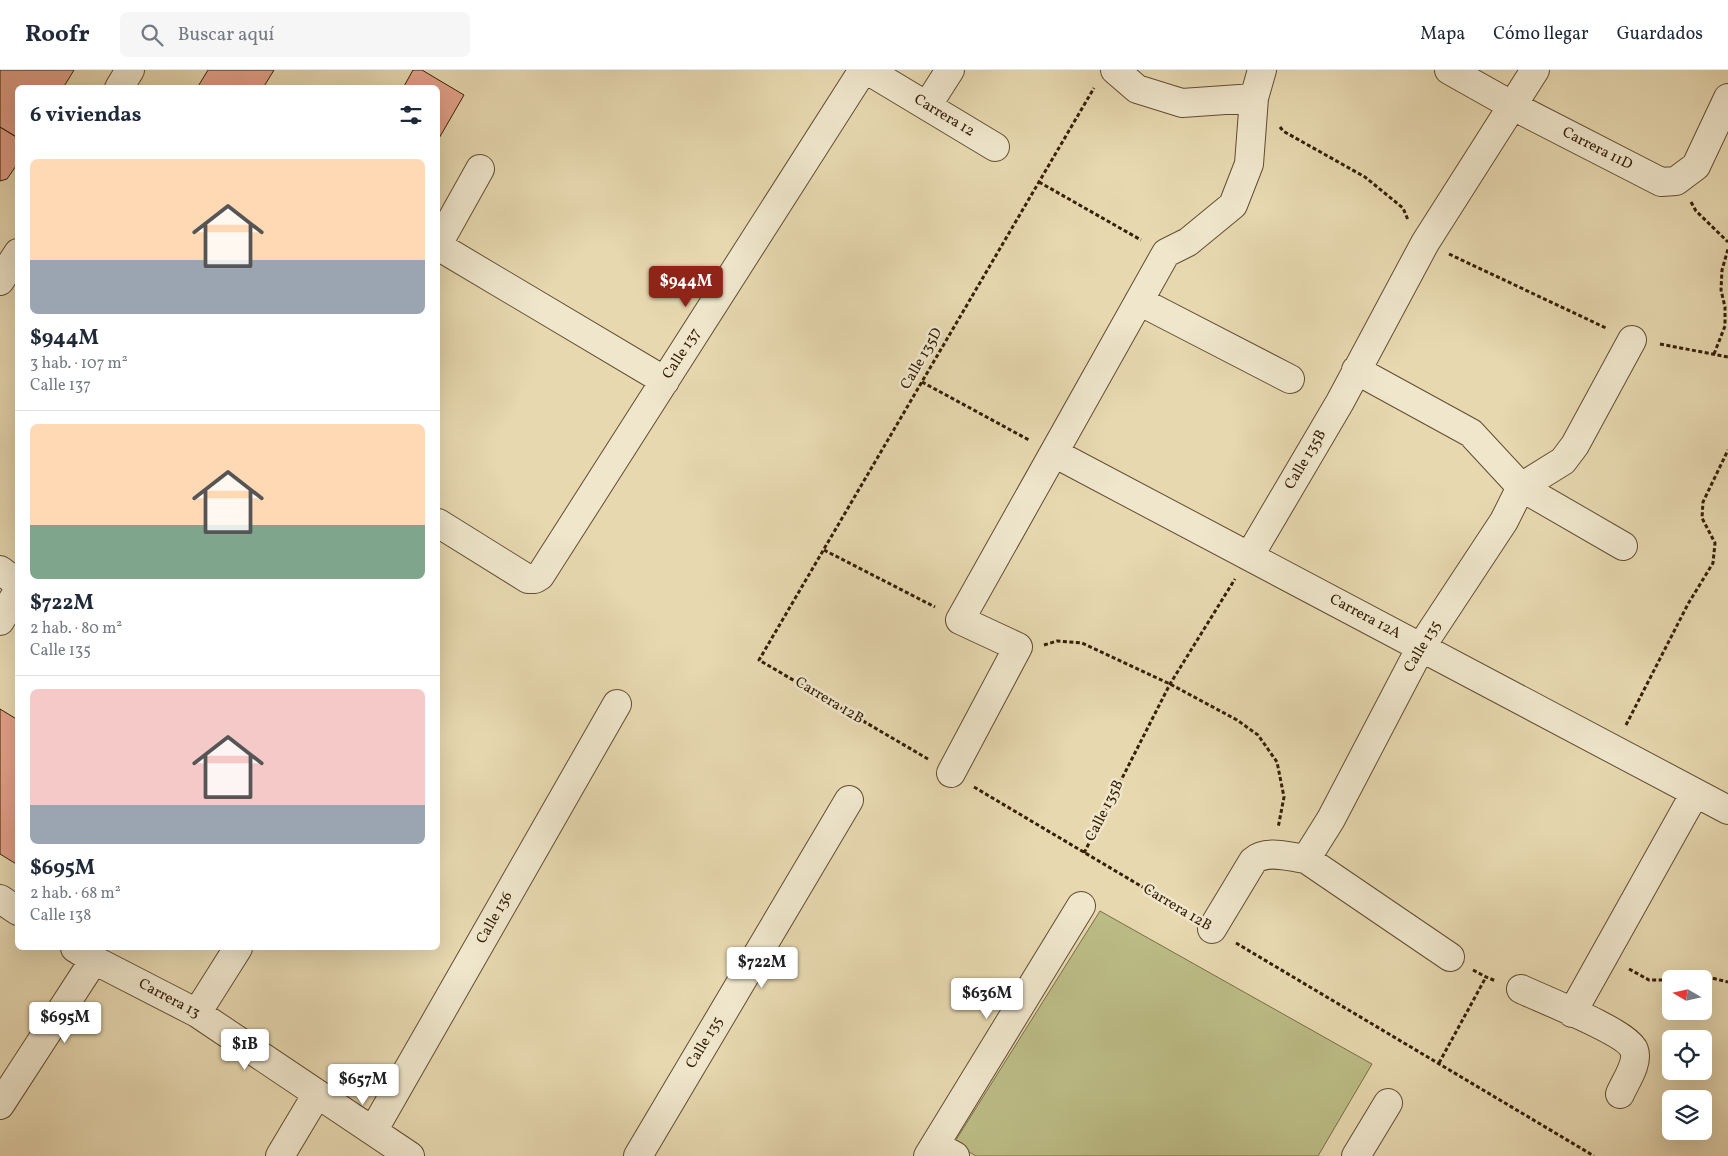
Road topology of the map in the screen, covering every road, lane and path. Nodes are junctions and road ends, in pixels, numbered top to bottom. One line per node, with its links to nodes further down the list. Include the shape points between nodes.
1 (130, 70): 9 (street)
2 (863, 70): 29 (street, Calle 137)
3 (867, 70): 13 (street, Carrera 12)
4 (950, 70): 13 (street)
5 (1115, 70): 11 (street, via 1137,89 1182,103)
6 (1262, 70): 11 (street)
7 (1449, 70): 14 (street, Carrera 11D)
8 (1535, 70): 14 (street, Calle 135B)
9 (121, 85)
10 (1095, 87): 18 (path, Calle 135D)
11 (1254, 98): 20 (path, via 1283,131 1365,177 1403,208 1411,230); 22 (street, via 1249,164 1233,205 1188,242)
12 (1728, 98): 17 (street, via 1696,166)
13 (927, 106): 15 (street, Carrera 12)
14 (1513, 106): 17 (street, Carrera 11D, via 1661,182); 20 (street, Calle 135B)
15 (995, 147)
16 (480, 169): 29 (street, via 442,236 443,249)
17 (1676, 181): 19 (path, via 1696,211)
18 (1039, 182): 22 (path); 30 (path, Calle 135D)
19 (1728, 242)
20 (1425, 243): 24 (path); 27 (street, Calle 135B)
21 (1728, 249): 25 (path, via 1721,290 1725,326)
22 (1166, 253): 23 (street)
23 (1139, 301): 28 (street); 32 (street)
24 (1632, 340): 25 (path); 33 (street, via 1575,445 1562,461)
25 (1714, 354): 26 (path)
26 (1728, 357)
27 (1356, 370): 33 (street, via 1470,433); 37 (street, Calle 135B)
28 (1290, 379)
29 (664, 381): 34 (street, Calle 137, via 540,576 528,579)
30 (922, 382): 32 (path); 36 (path, Calle 135D)
31 (1728, 450): 48 (path, via 1702,502 1702,518 1715,544 1713,563 1688,604)
32 (1054, 453): 37 (street, Carrera 12A); 41 (street)
33 (1521, 486): 35 (street); 44 (street, Calle 135, via 1504,521)
34 (440, 524)
35 (1623, 546)
36 (824, 550): 41 (path); 45 (path, Calle 135D)
37 (1250, 555): 44 (street, Carrera 12A); 46 (path, Calle 135B)
38 (0, 570): 39 (street)
39 (15, 581)
40 (15, 596): 42 (street)
41 (960, 620): 43 (street)
42 (0, 621)
43 (1018, 647): 46 (path, via 1035,648 1057,641 1082,643); 49 (street)
44 (1421, 647): 48 (street, Carrera 12A); 55 (street, Calle 135, via 1331,819)
45 (759, 660): 49 (path, Carrera 12B)
46 (1170, 684): 53 (path, Calle 135B); 54 (path, via 1258,735 1277,762 1284,797)
47 (617, 704): 76 (street, Calle 136)
48 (1613, 750): 50 (street, Carrera 12A)
49 (951, 773): 53 (path, Carrera 12B)
50 (1695, 793): 52 (street, Carrera 12A); 62 (street)
51 (850, 800): 80 (street, Calle 135)
52 (1728, 810)
53 (1084, 853): 59 (path, Carrera 12B)
54 (1273, 855): 55 (street); 59 (street, via 1263,855 1252,861)
55 (1306, 859): 63 (street)
56 (0, 899): 58 (street)
57 (1081, 906): 77 (street)
58 (15, 908)
59 (1212, 929): 71 (path, Carrera 12B)
60 (237, 950): 70 (street)
61 (85, 954): 70 (street, Carrera 13); 75 (street)
62 (1604, 956): 66 (path, via 1649,980); 69 (street)
63 (1450, 957): 64 (path)
64 (1486, 977): 68 (path); 71 (path)
65 (1712, 978): 67 (path)
66 (1662, 979)
67 (1728, 982)
68 (1521, 989): 69 (street)
69 (1572, 1012): 73 (street, via 1615,1032 1630,1043 1635,1052 1634,1064)
70 (197, 1013): 72 (street, Carrera 13)
71 (1439, 1064): 82 (path, Carrera 12B)
72 (317, 1094): 76 (street, Carrera 13); 78 (street)
73 (1620, 1094)
74 (1388, 1103): 81 (street)
75 (0, 1105)
76 (373, 1131): 79 (street, Carrera 13)
77 (940, 1152)
78 (280, 1156)
79 (410, 1156)
80 (638, 1156)
81 (1356, 1156)
82 (1594, 1156)

